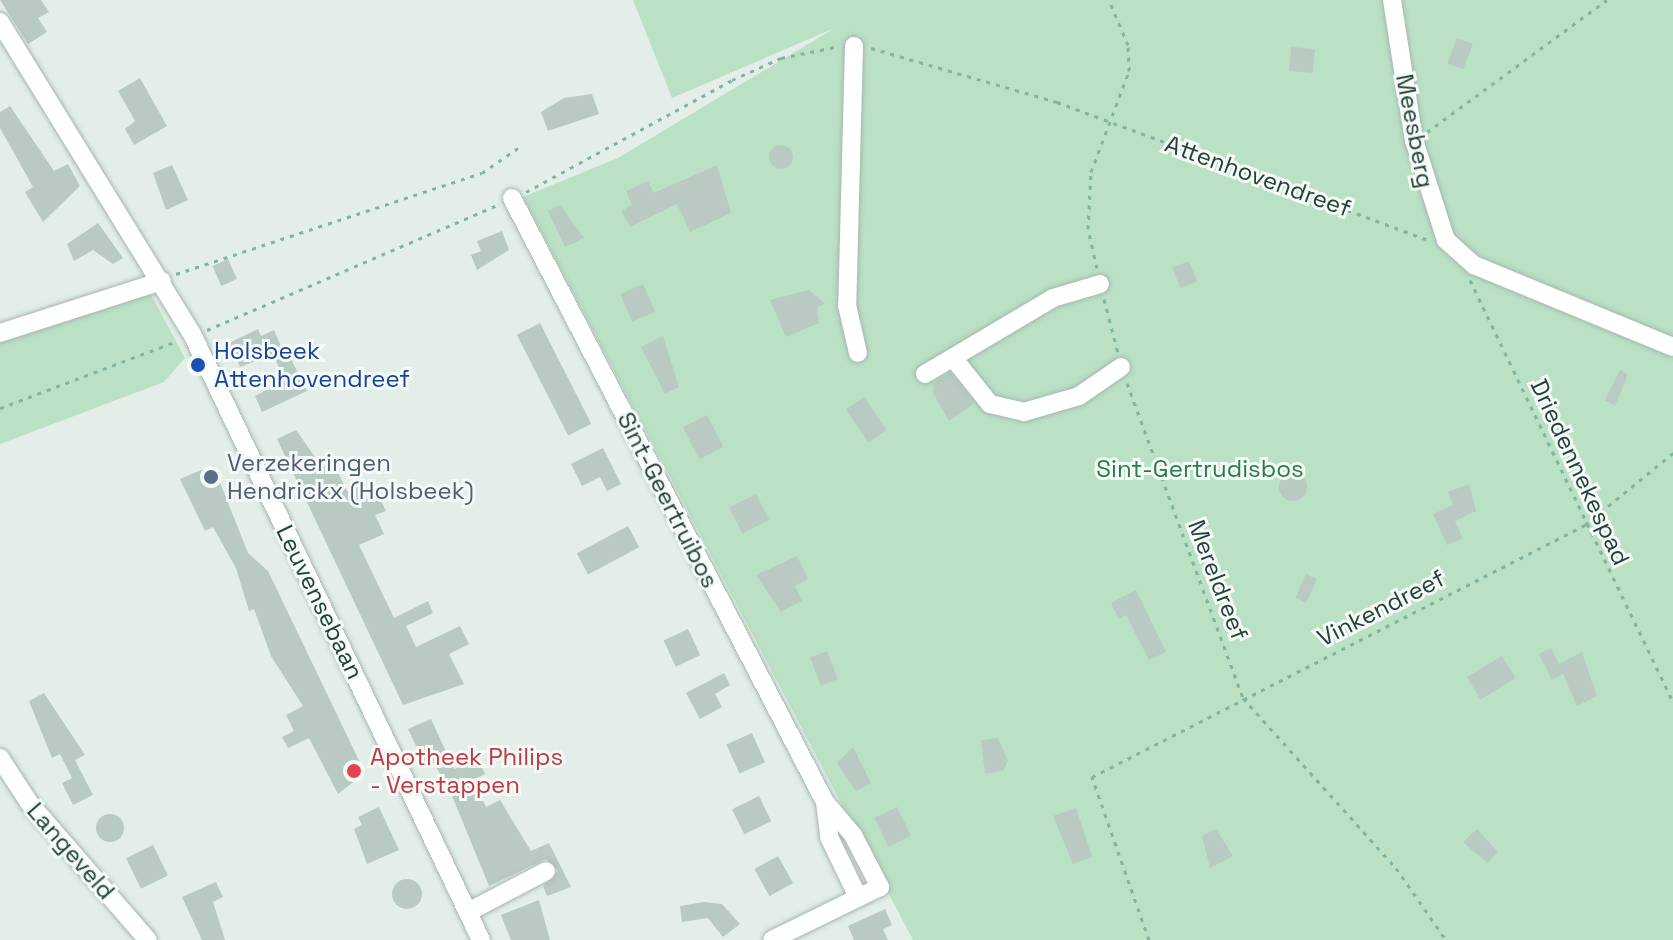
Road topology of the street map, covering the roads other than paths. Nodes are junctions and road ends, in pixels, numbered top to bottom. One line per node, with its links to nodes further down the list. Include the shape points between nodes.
1 (1392, 0): 8 (street, Meesberg, via 1414,140 1433,215 1460,254)
2 (0, 22): 5 (street, Leuvensebaan)
3 (854, 46): 9 (street, via 847,305)
4 (512, 198): 18 (street, Sint-Geertruibos, via 825,802 829,837 858,897)
5 (162, 281): 7 (street); 15 (street, Leuvensebaan)
6 (1100, 284): 10 (street, via 1053,298)
7 (0, 333)
8 (1673, 347)
9 (858, 353)
10 (954, 359): 11 (street, via 990,404 1024,412 1079,396); 12 (street)
11 (1121, 367)
12 (925, 374)
13 (0, 758): 16 (street, Langeveld, via 30,804)
14 (546, 871): 15 (street)
15 (468, 912): 17 (street, Leuvensebaan)
16 (148, 940)
17 (481, 940)
18 (772, 940)

